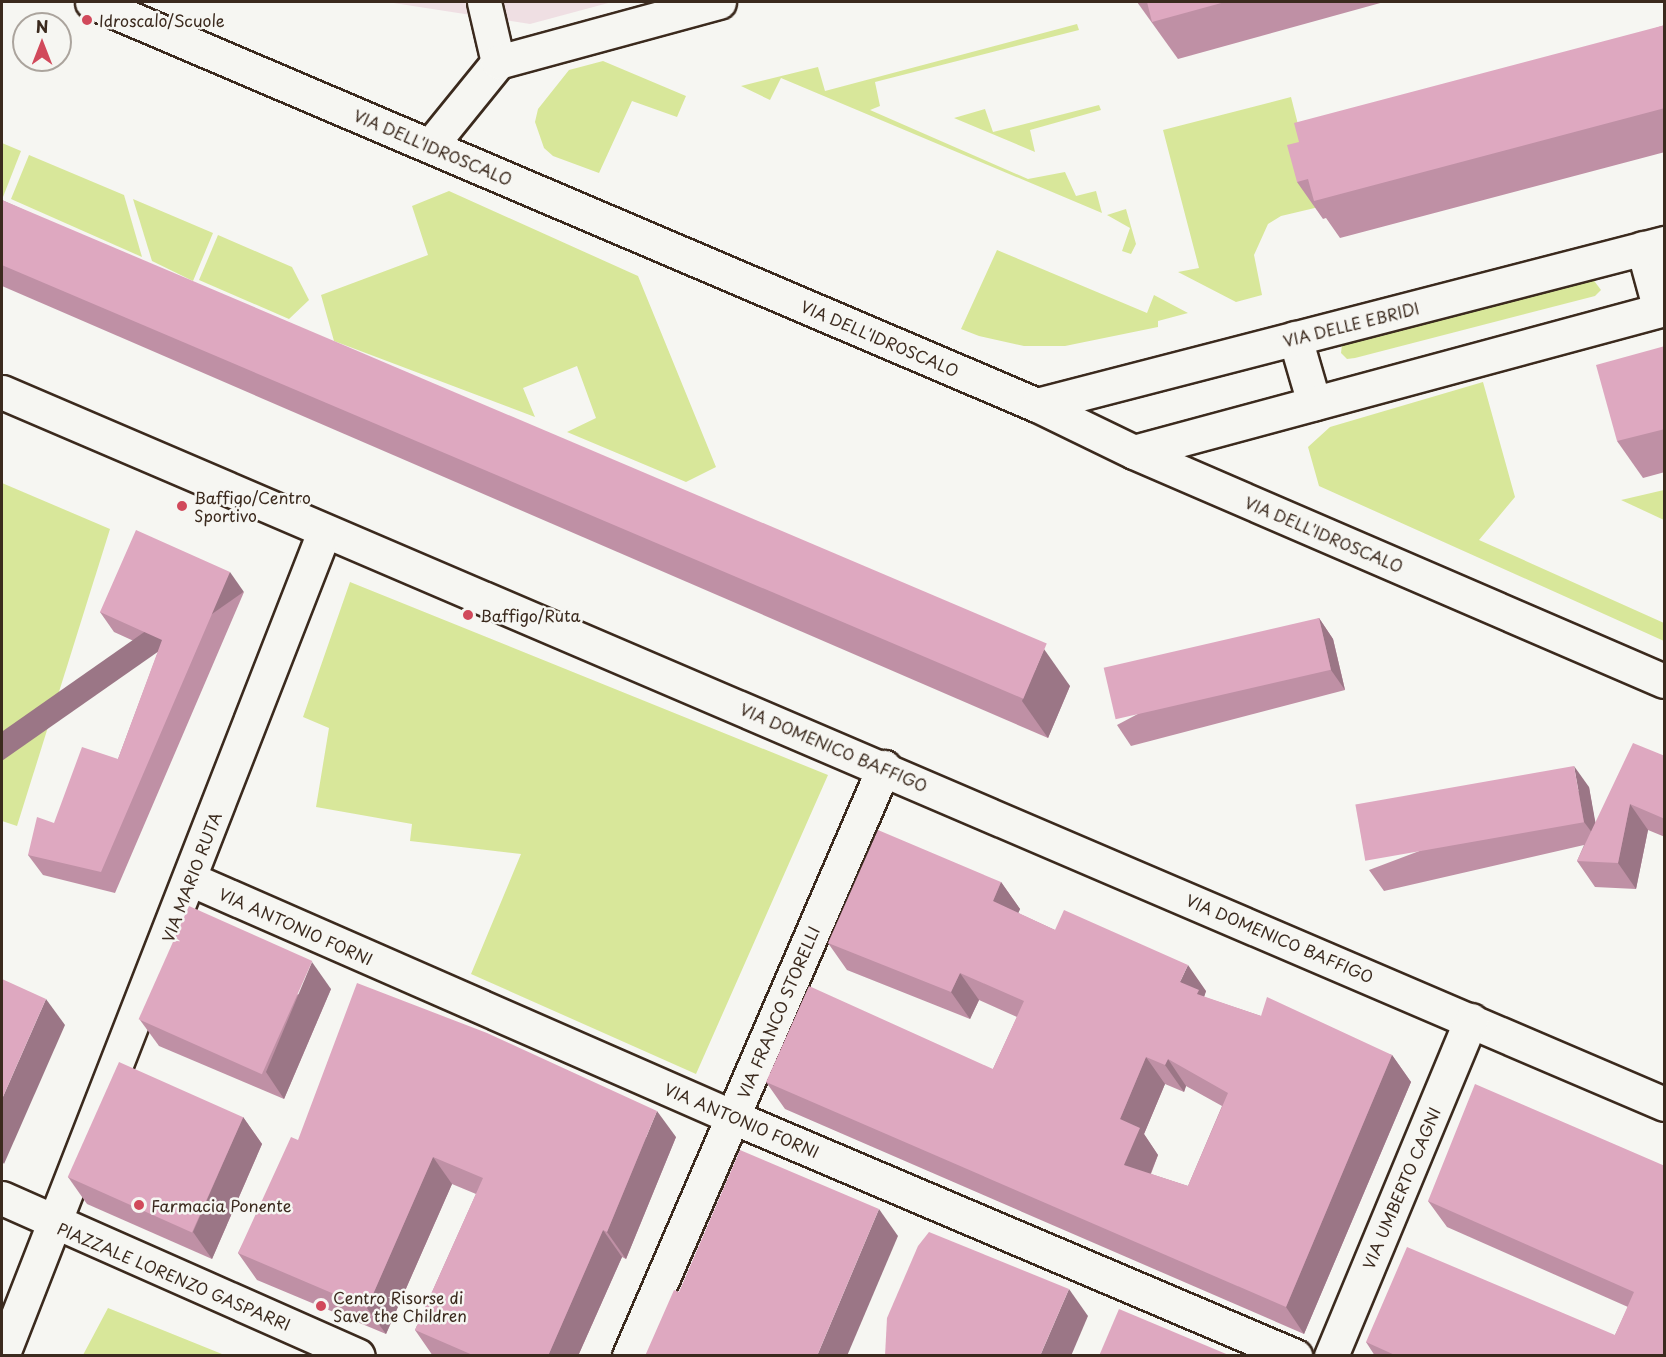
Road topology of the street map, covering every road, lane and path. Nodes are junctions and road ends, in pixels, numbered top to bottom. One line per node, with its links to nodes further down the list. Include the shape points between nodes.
1 (92, 2): 5 (street, VIA DELL'IDROSCALO)
2 (484, 2): 4 (street)
3 (718, 2): 4 (street)
4 (498, 62): 5 (street)
5 (430, 146): 11 (street, VIA DELL'IDROSCALO)
6 (1654, 246): 7 (street); 8 (street, VIA DELLE EBRIDI)
7 (1663, 310): 10 (street)
8 (1295, 338): 10 (street); 11 (street, VIA DELLE EBRIDI)
9 (2, 392): 13 (street, VIA DOMENICO BAFFIGO)
10 (1314, 403): 12 (street)
11 (1037, 405): 12 (street, VIA DELL'IDROSCALO)
12 (1134, 452): 14 (street, VIA DELL'IDROSCALO)
13 (324, 532): 15 (street, VIA DOMENICO BAFFIGO); 16 (street, VIA MARIO RUTA)
14 (1665, 681)
15 (884, 767): 17 (street, VIA DOMENICO BAFFIGO); 19 (street, VIA FRANCO STORELLI)
16 (190, 879): 19 (street, VIA ANTONIO FORNI); 21 (street, VIA MARIO RUTA)
17 (1471, 1020): 18 (street, VIA DOMENICO BAFFIGO); 26 (street, VIA UMBERTO CAGNI)
18 (1665, 1104)
19 (733, 1117): 24 (street, VIA FRANCO STORELLI); 25 (street, VIA ANTONIO FORNI)
20 (2, 1198): 21 (street)
21 (54, 1221): 22 (street, PIAZZALE LORENZO GASPARRI); 23 (street, PIAZZALE LORENZO GASPARRI)
22 (2, 1356)
23 (357, 1356)
24 (629, 1356)
25 (1296, 1356)
26 (1331, 1356)

